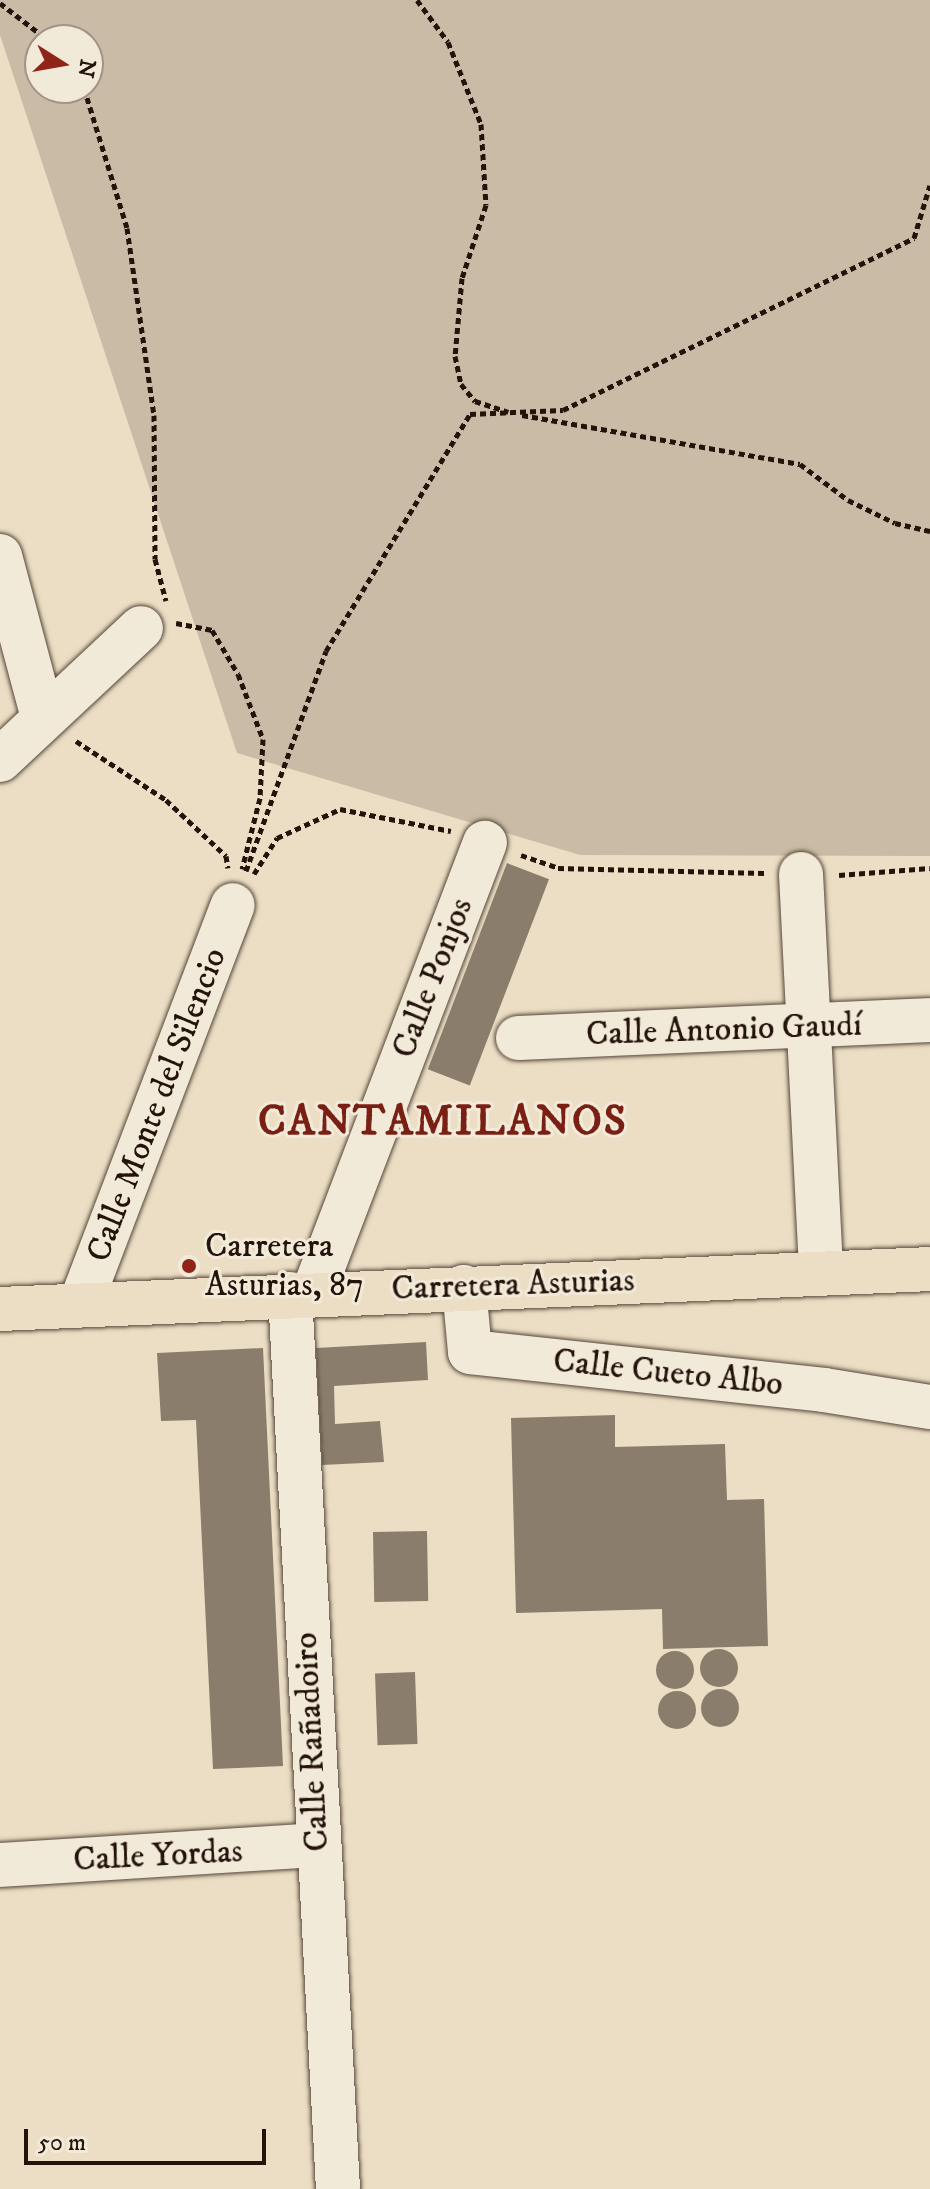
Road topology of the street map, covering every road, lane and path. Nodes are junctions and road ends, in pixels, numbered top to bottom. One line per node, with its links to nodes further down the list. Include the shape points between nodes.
1 (417, 0): 6 (path, via 448,42 481,124 486,205 462,278 455,356 461,384 475,401)
2 (0, 3): 3 (path)
3 (27, 24)
4 (89, 104): 9 (path, via 127,228 154,415 155,559 166,601)
5 (930, 185): 6 (path, via 914,238 563,410)
6 (514, 414): 7 (path, via 800,464 848,500 895,523); 15 (path, via 470,414 326,651)
7 (930, 531)
8 (0, 556): 10 (street)
9 (141, 628): 10 (street); 15 (path, via 175,623 212,630 238,674 263,739 260,798)
10 (43, 718): 11 (street); 15 (path, via 166,800 226,856)
11 (0, 760)
12 (485, 843): 14 (path, via 558,868); 15 (path, via 434,825 340,809 277,838); 22 (street, Calle Ponjos)
13 (930, 868): 14 (path, via 874,876)
14 (801, 874): 17 (street)
15 (233, 905): 23 (street, Calle Monte del Silencio)
16 (930, 1020): 17 (street, Calle Antonio Gaudí)
17 (806, 1027): 18 (street, Calle Antonio Gaudí); 20 (street)
18 (518, 1038)
19 (930, 1269): 20 (main road, Carretera Asturias)
20 (821, 1273): 21 (main road, Carretera Asturias)
21 (464, 1287): 22 (main road, Carretera Asturias); 25 (street, Calle Cueto Albo, via 470,1352 824,1390)
22 (302, 1294): 23 (main road, Carretera Asturias); 26 (street, Calle Rañadoiro)
23 (80, 1305): 24 (main road, Carretera Asturias)
24 (0, 1309)
25 (930, 1407)
26 (317, 1845): 27 (street, Calle Yordas); 28 (street, Calle Rañadoiro)
27 (0, 1865)
28 (338, 2189)

